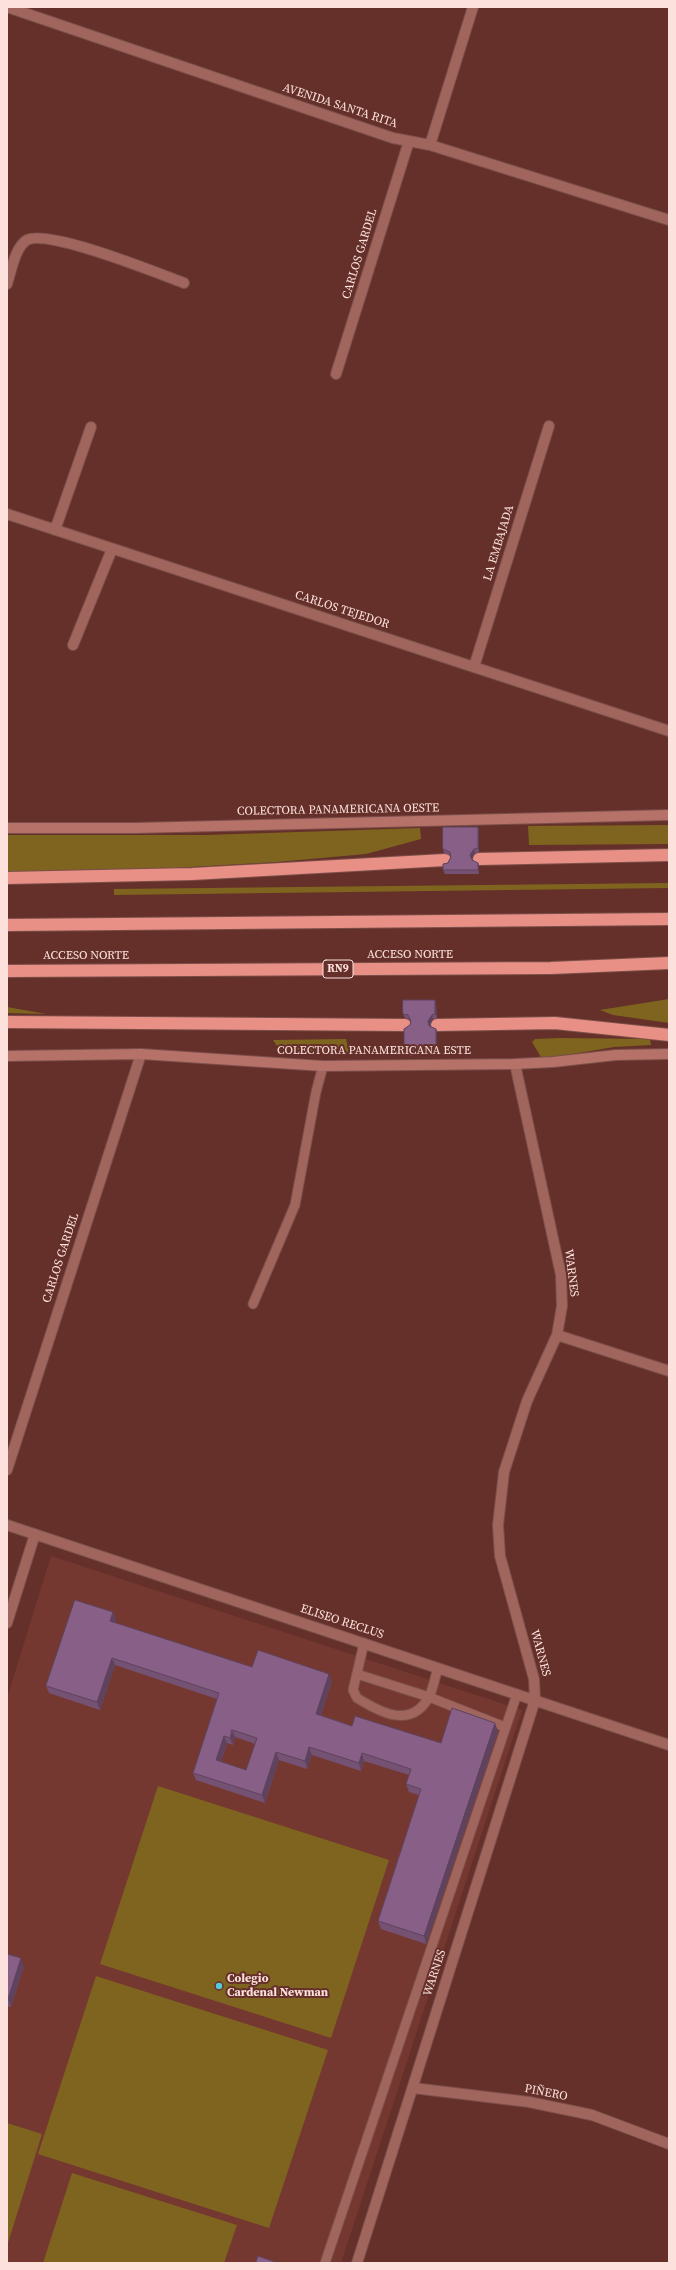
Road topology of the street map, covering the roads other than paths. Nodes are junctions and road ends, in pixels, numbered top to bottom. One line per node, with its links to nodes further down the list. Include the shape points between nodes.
1 (7, 7): 3 (street, AVENIDA SANTA RITA)
2 (474, 7): 4 (street)
3 (409, 141): 4 (street, AVENIDA SANTA RITA); 8 (street, CARLOS GARDEL)
4 (430, 145): 5 (street, AVENIDA SANTA RITA)
5 (669, 220)
6 (184, 283): 7 (street, via 62,241 35,238 26,241 19,248)
7 (7, 284)
8 (336, 374)
9 (91, 426): 12 (street)
10 (549, 426): 15 (street, LA EMBAJADA)
11 (7, 514): 12 (street, CARLOS TEJEDOR)
12 (55, 530): 13 (street, CARLOS TEJEDOR)
13 (112, 549): 14 (street); 15 (street, CARLOS TEJEDOR)
14 (73, 645)
15 (474, 667): 16 (street, CARLOS TEJEDOR)
16 (669, 731)
17 (669, 815): 18 (street, COLECTORA PANAMERICANA OESTE, via 136,828)
18 (7, 828)
19 (669, 855): 20 (highway)
20 (479, 859)
21 (445, 860): 22 (highway, via 192,874)
22 (7, 878)
23 (669, 919): 24 (highway)
24 (7, 925)
25 (669, 963): 26 (highway, ACCESO NORTE / RN9, via 551,968)
26 (7, 971)
27 (7, 1022): 28 (highway)
28 (405, 1025)
29 (437, 1025): 30 (highway, via 555,1023)
30 (669, 1035)
31 (141, 1054): 33 (street, COLECTORA PANAMERICANA ESTE); 35 (street, COLECTORA PANAMERICANA ESTE); 39 (street, CARLOS GARDEL)
32 (669, 1054): 34 (street, COLECTORA PANAMERICANA ESTE, via 616,1055)
33 (7, 1056)
34 (515, 1064): 35 (street, COLECTORA PANAMERICANA ESTE); 37 (street, WARNES, via 561,1275 562,1306)
35 (322, 1066): 36 (lane, via 295,1205)
36 (253, 1304)
37 (557, 1335): 38 (street); 48 (street, WARNES, via 527,1401 504,1472 498,1525 500,1556 534,1679)
38 (669, 1370)
39 (7, 1470)
40 (7, 1525): 41 (street, ELISEO RECLUS)
41 (35, 1534): 42 (street); 43 (street, ELISEO RECLUS)
42 (7, 1623)
43 (364, 1643): 44 (street, ELISEO RECLUS); 45 (lane)
44 (438, 1668): 46 (street, ELISEO RECLUS); 47 (lane)
45 (357, 1674): 47 (lane); 47 (lane, via 353,1690 357,1698 399,1717 418,1711)
46 (517, 1694): 48 (street, ELISEO RECLUS); 49 (lane)
47 (429, 1697): 49 (lane)
48 (535, 1700): 50 (street, ELISEO RECLUS); 51 (street, WARNES)
49 (505, 1727): 53 (lane)
50 (669, 1745)
51 (413, 2088): 52 (street, PIÑERO, via 529,2102 592,2115); 54 (street, WARNES)
52 (669, 2144)
53 (325, 2263)
54 (357, 2263)

